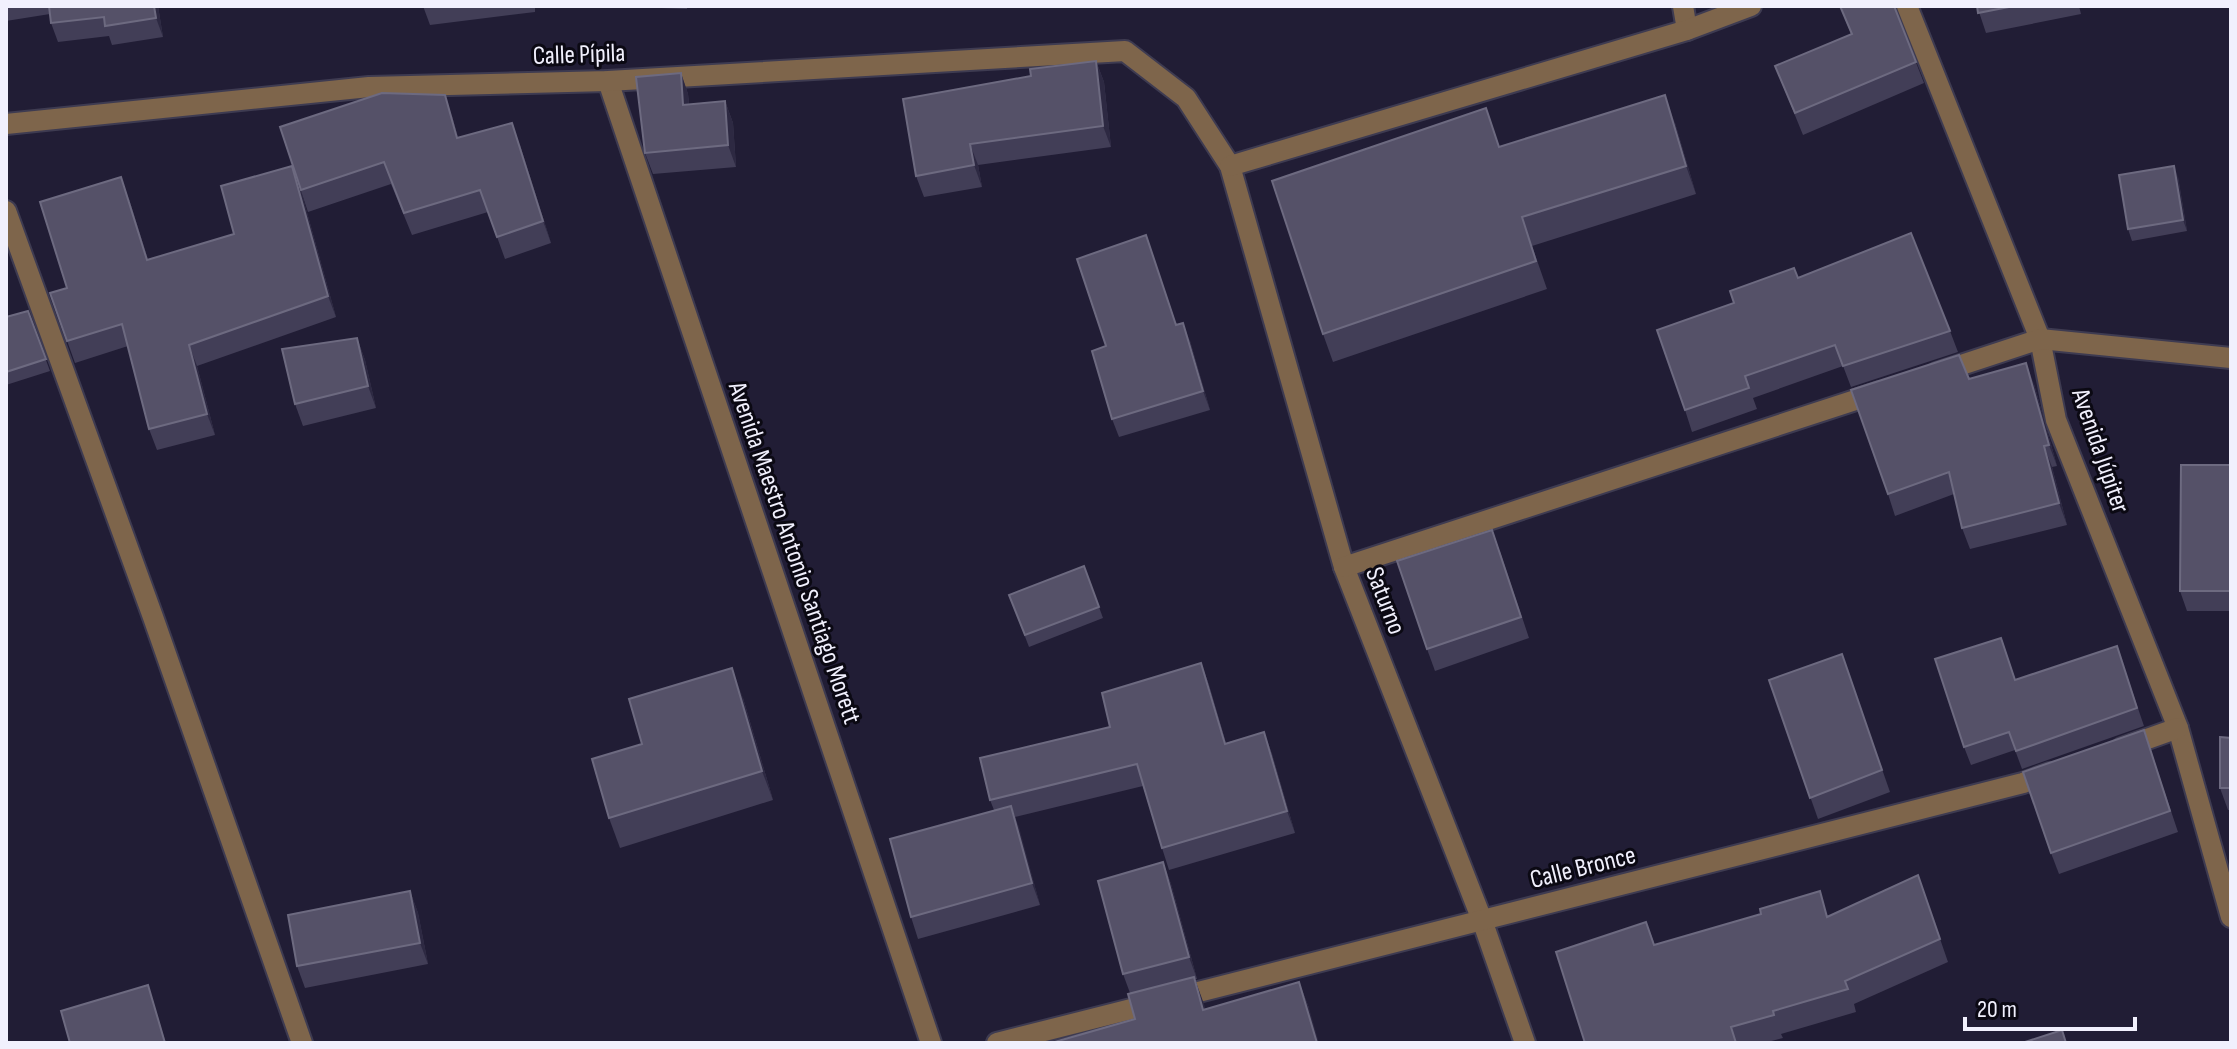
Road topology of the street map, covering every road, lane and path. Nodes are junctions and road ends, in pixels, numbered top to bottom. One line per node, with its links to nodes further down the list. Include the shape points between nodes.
1 (1683, 6): 4 (street)
2 (1751, 6): 4 (street)
3 (1907, 6): 10 (street, Avenida Júpiter)
4 (1687, 30): 8 (street)
5 (608, 81): 6 (street, Calle Pípila, via 1125,51); 7 (street, Calle Pípila, via 369,87); 19 (street, Avenida Maestro Antonio Santiago Morett)
6 (1186, 98): 8 (street, Saturno)
7 (6, 124)
8 (1230, 166): 12 (street, Saturno)
9 (6, 211): 18 (street)
10 (2040, 339): 11 (street); 12 (street); 13 (street, Avenida Júpiter, via 2056,420)
11 (2231, 358)
12 (1344, 567): 17 (street, Saturno)
13 (2178, 728): 14 (street); 16 (street, Avenida Júpiter)
14 (2108, 753)
15 (2065, 768): 17 (street, Calle Bronce)
16 (2231, 917)
17 (1482, 920): 20 (street, Calle Bronce); 21 (street, Saturno)
18 (302, 1043)
19 (931, 1043)
20 (997, 1043)
21 (1525, 1043)

